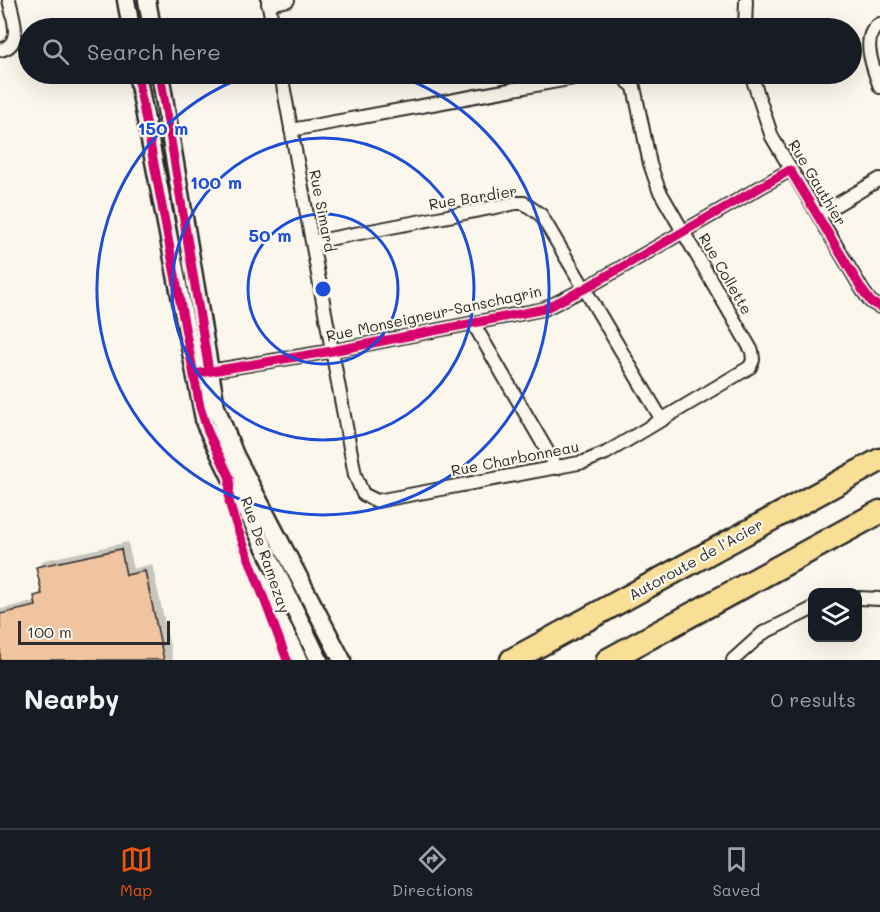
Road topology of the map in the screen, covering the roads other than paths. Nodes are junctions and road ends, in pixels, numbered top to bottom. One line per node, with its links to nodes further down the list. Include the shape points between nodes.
1 (9, 0): 12 (street, via 15,40)
2 (126, 0): 7 (street)
3 (147, 0): 8 (street)
4 (288, 0): 6 (street)
5 (746, 0): 10 (street)
6 (268, 2): 9 (street)
7 (129, 18)
8 (150, 18)
9 (271, 18)
10 (746, 18)
11 (880, 24): 19 (street, via 869,41)
12 (0, 50)
13 (139, 84): 24 (street, Rue De Ramezay)
14 (162, 84): 23 (street, Rue De Ramezay)
15 (283, 84): 20 (street, Rue Simard)
16 (542, 84): 20 (street)
17 (631, 84): 26 (street, Rue Collette, via 650,164)
18 (754, 84): 21 (street, Rue Gauthier, via 772,137)
19 (880, 87)
20 (291, 130): 27 (street, Rue Simard)
21 (790, 170): 25 (street, Rue Gauthier); 26 (street, Rue Monseigneur-Sanschagrin)
22 (880, 179): 25 (street)
23 (182, 196): 24 (street); 33 (street, Rue De Ramezay)
24 (160, 201): 33 (street, Rue De Ramezay)
25 (819, 215): 29 (street, Rue Gauthier)
26 (682, 232): 28 (street, Rue Monseigneur-Sanschagrin); 32 (street, Rue Collette, via 752,351)
27 (313, 242): 28 (street, Rue Bardier, via 524,203 541,215); 31 (street, Rue Simard)
28 (584, 289): 30 (street, Rue Monseigneur-Sanschagrin, via 543,309); 34 (street, Rue Bardier)
29 (876, 304)
30 (473, 323): 31 (street, Rue Monseigneur-Sanschagrin); 36 (street)
31 (332, 351): 33 (street, Rue Monseigneur-Sanschagrin); 37 (street, Rue Simard, via 355,475)
32 (753, 360): 34 (street, Rue Charbonneau, via 741,374)
33 (202, 372): 43 (street, Rue De Ramezay, via 208,432); 44 (street, Rue De Ramezay, via 229,442)
34 (662, 420): 36 (street, Rue Charbonneau, via 606,453)
35 (880, 460): 45 (highway, Autoroute de l'Acier)
36 (557, 468): 37 (street, Rue Charbonneau, via 376,501)
37 (363, 495)
38 (880, 512): 46 (highway)
39 (862, 598): 40 (street)
40 (880, 599)
41 (808, 611): 42 (street, via 763,633)
42 (741, 657)
43 (320, 660)
44 (342, 660)
45 (512, 660)
46 (608, 660)

